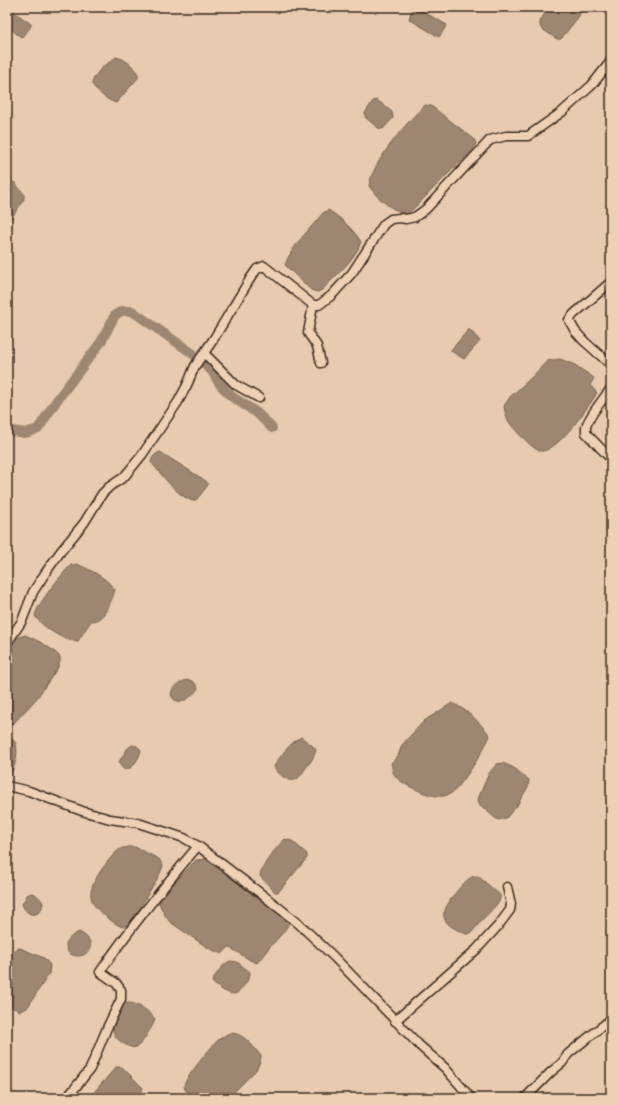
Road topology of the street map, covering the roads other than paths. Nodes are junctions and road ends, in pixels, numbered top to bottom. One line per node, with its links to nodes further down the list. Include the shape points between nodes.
1 (611, 61): 3 (street, via 592,85 562,112 528,136 506,136 490,140 426,209 415,217 391,219 384,224 352,273 332,295 319,305)
2 (611, 282): 6 (street, via 569,320 574,331)
3 (313, 306): 4 (street, via 264,266 257,269); 5 (street, via 308,333 317,346)
4 (204, 354): 8 (street, via 236,385); 10 (street, via 195,366 178,402 142,454 124,477 102,494 84,523 46,572 33,592 22,621)
5 (320, 363)
6 (611, 365)
7 (611, 388): 9 (street, via 588,421 586,433)
8 (259, 398)
9 (611, 459)
10 (7, 643)
11 (7, 786): 12 (street, via 110,819 138,823 184,838)
12 (198, 846): 15 (street, via 298,923); 16 (street, via 100,972 116,983 121,990 120,999 90,1070)
13 (508, 887): 15 (street, via 510,910 498,926 476,950)
14 (611, 1019): 18 (street, via 568,1054)
15 (395, 1020): 17 (street, via 445,1068)
16 (67, 1098)
17 (471, 1098)
18 (525, 1098)

